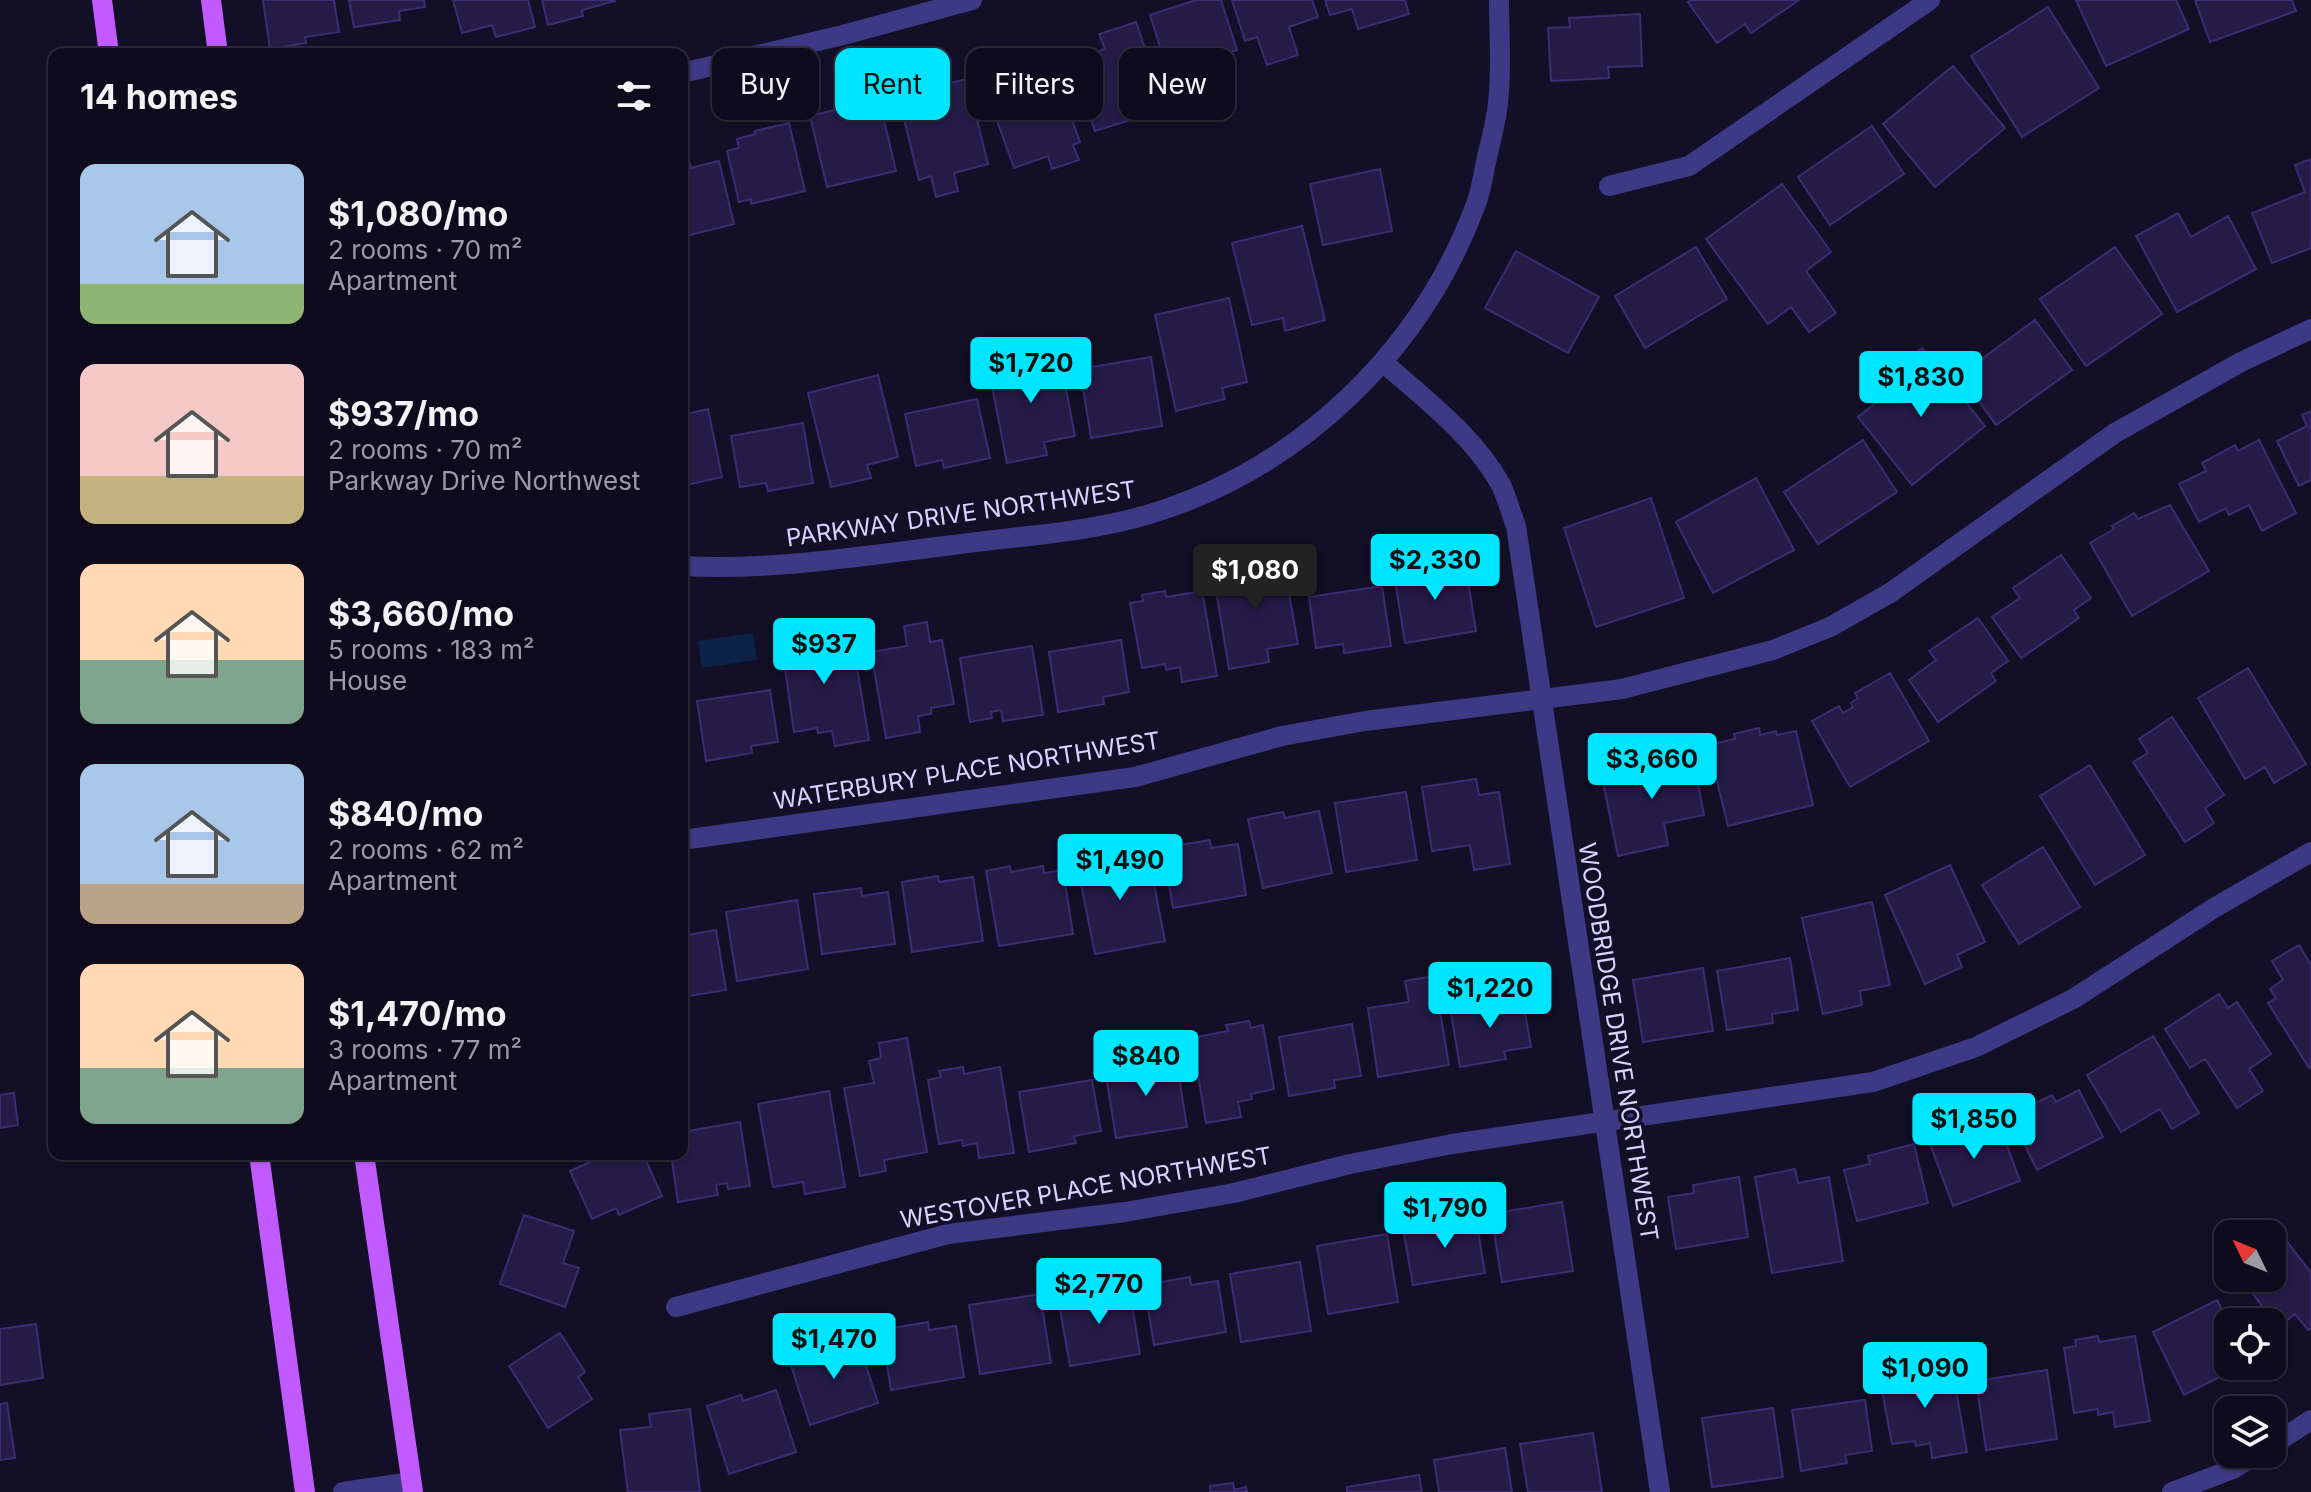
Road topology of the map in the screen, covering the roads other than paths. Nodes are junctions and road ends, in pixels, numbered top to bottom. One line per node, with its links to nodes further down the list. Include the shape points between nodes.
1 (102, 0): 6 (main road)
2 (211, 0): 7 (main road)
3 (972, 0): 8 (street)
4 (1499, 0): 11 (street, PARKWAY DRIVE NORTHWEST, via 1498,103 1477,202 1435,292)
5 (1930, 0): 9 (street, via 1689,166)
6 (108, 48)
7 (217, 48)
8 (688, 72)
9 (1609, 186)
10 (2311, 329): 13 (street, WATERBURY PLACE NORTHWEST, via 2115,433 1890,593 1830,627 1773,650 1622,689)
11 (1384, 363): 12 (street, PARKWAY DRIVE NORTHWEST, via 1349,399 1284,449 1233,480 1148,515 806,563); 13 (street, WOODBRIDGE DRIVE NORTHWEST, via 1450,420 1501,486 1516,526)
12 (688, 566)
13 (1542, 698): 14 (street, WATERBURY PLACE NORTHWEST, via 1282,736 1135,777); 16 (street, WOODBRIDGE DRIVE NORTHWEST)
14 (688, 839)
15 (2311, 852): 16 (street, WESTOVER PLACE NORTHWEST, via 2073,999 1976,1047 1873,1082)
16 (1604, 1124): 19 (street, WESTOVER PLACE NORTHWEST, via 1452,1144 1125,1212 948,1234); 26 (street, WOODBRIDGE DRIVE NORTHWEST)
17 (260, 1160): 24 (main road)
18 (365, 1160): 23 (main road)
19 (676, 1307)
20 (2311, 1420): 21 (street)
21 (2286, 1436)
22 (2235, 1468): 27 (street)
23 (412, 1487): 25 (street)
24 (305, 1492)
25 (343, 1492)
26 (1660, 1492)
27 (2172, 1492)

